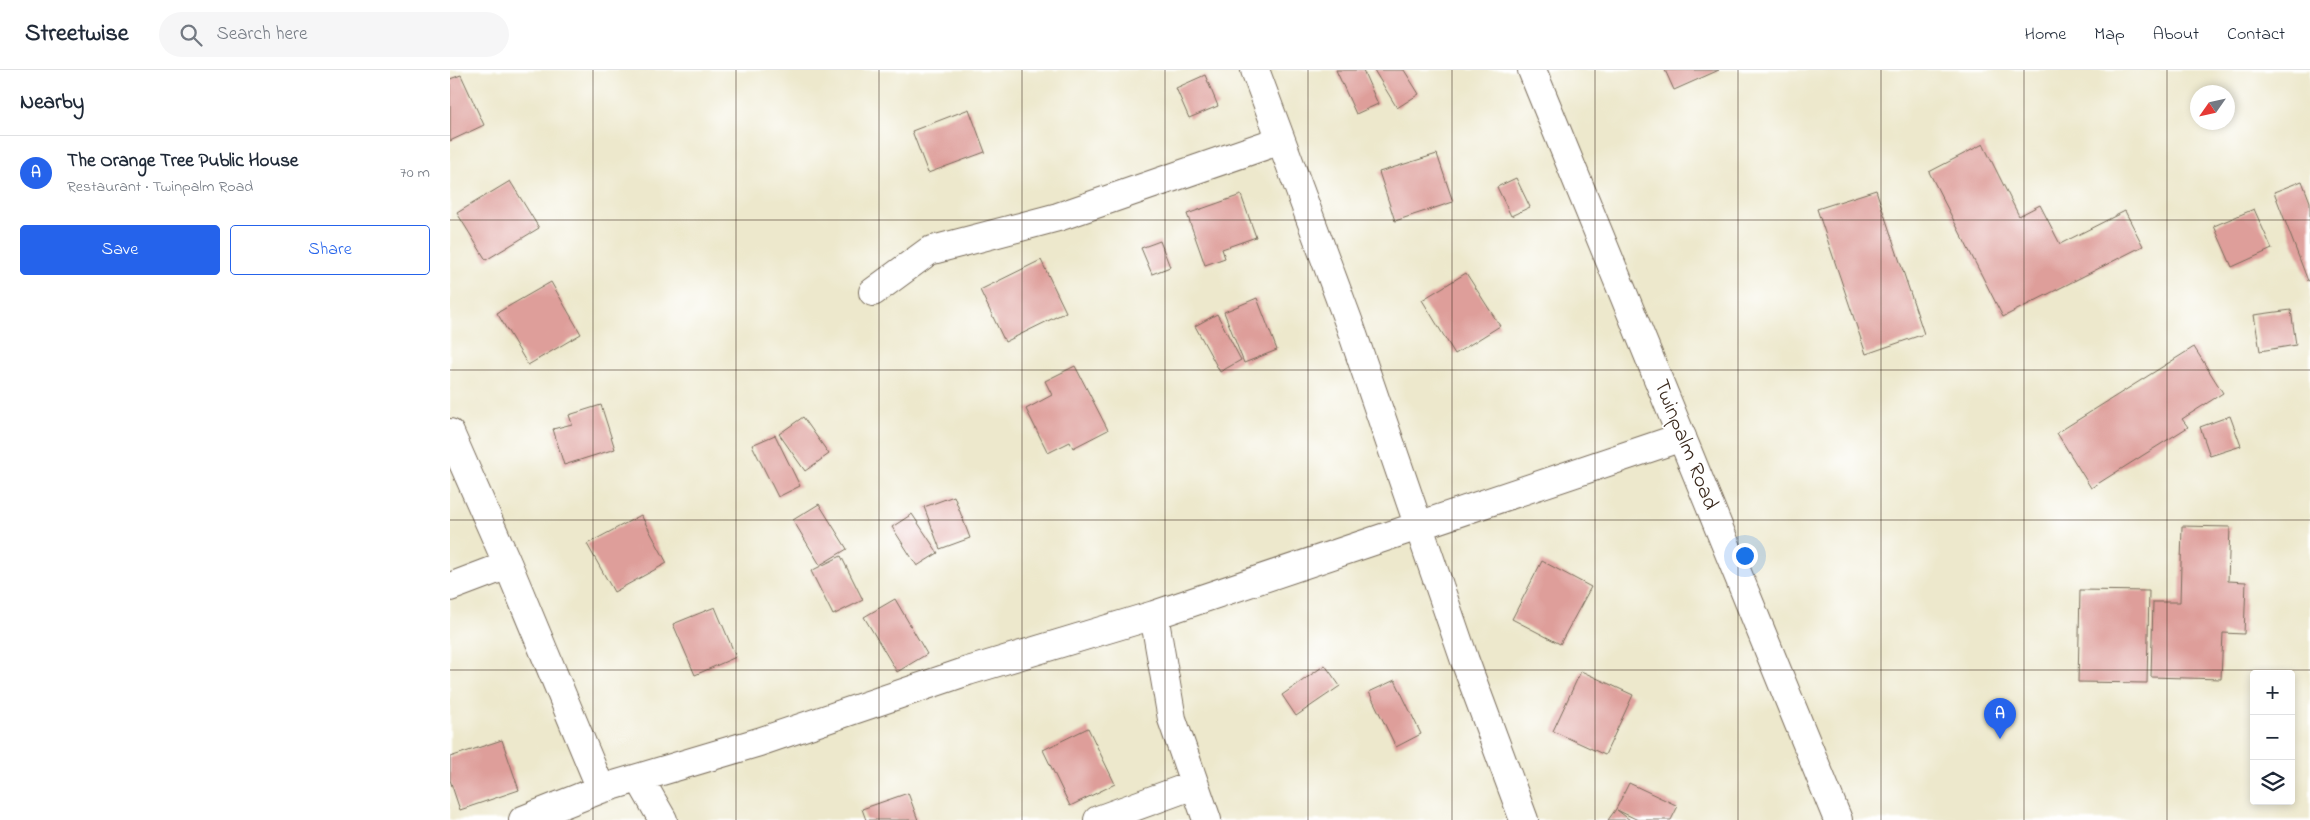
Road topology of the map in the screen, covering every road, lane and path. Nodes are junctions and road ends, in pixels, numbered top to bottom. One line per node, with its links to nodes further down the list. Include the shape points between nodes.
1 (1255, 70): 3 (street)
2 (1532, 70): 6 (street, Twinpalm Road)
3 (1281, 140): 4 (street, via 1058,217 929,251); 7 (street)
4 (873, 292)
5 (450, 434): 8 (street)
6 (1682, 437): 7 (street); 19 (street, Twinpalm Road)
7 (1420, 526): 10 (street); 18 (street, via 1465,661)
8 (508, 565): 9 (street); 13 (street)
9 (450, 587)
10 (1154, 615): 11 (street, via 968,671 759,742); 12 (street, via 1172,719)
11 (639, 778): 13 (street); 15 (street)
12 (1194, 786): 16 (street); 17 (street)
13 (601, 789): 14 (street)
14 (523, 820)
15 (664, 820)
16 (1098, 820)
17 (1207, 820)
18 (1524, 820)
19 (1838, 820)

